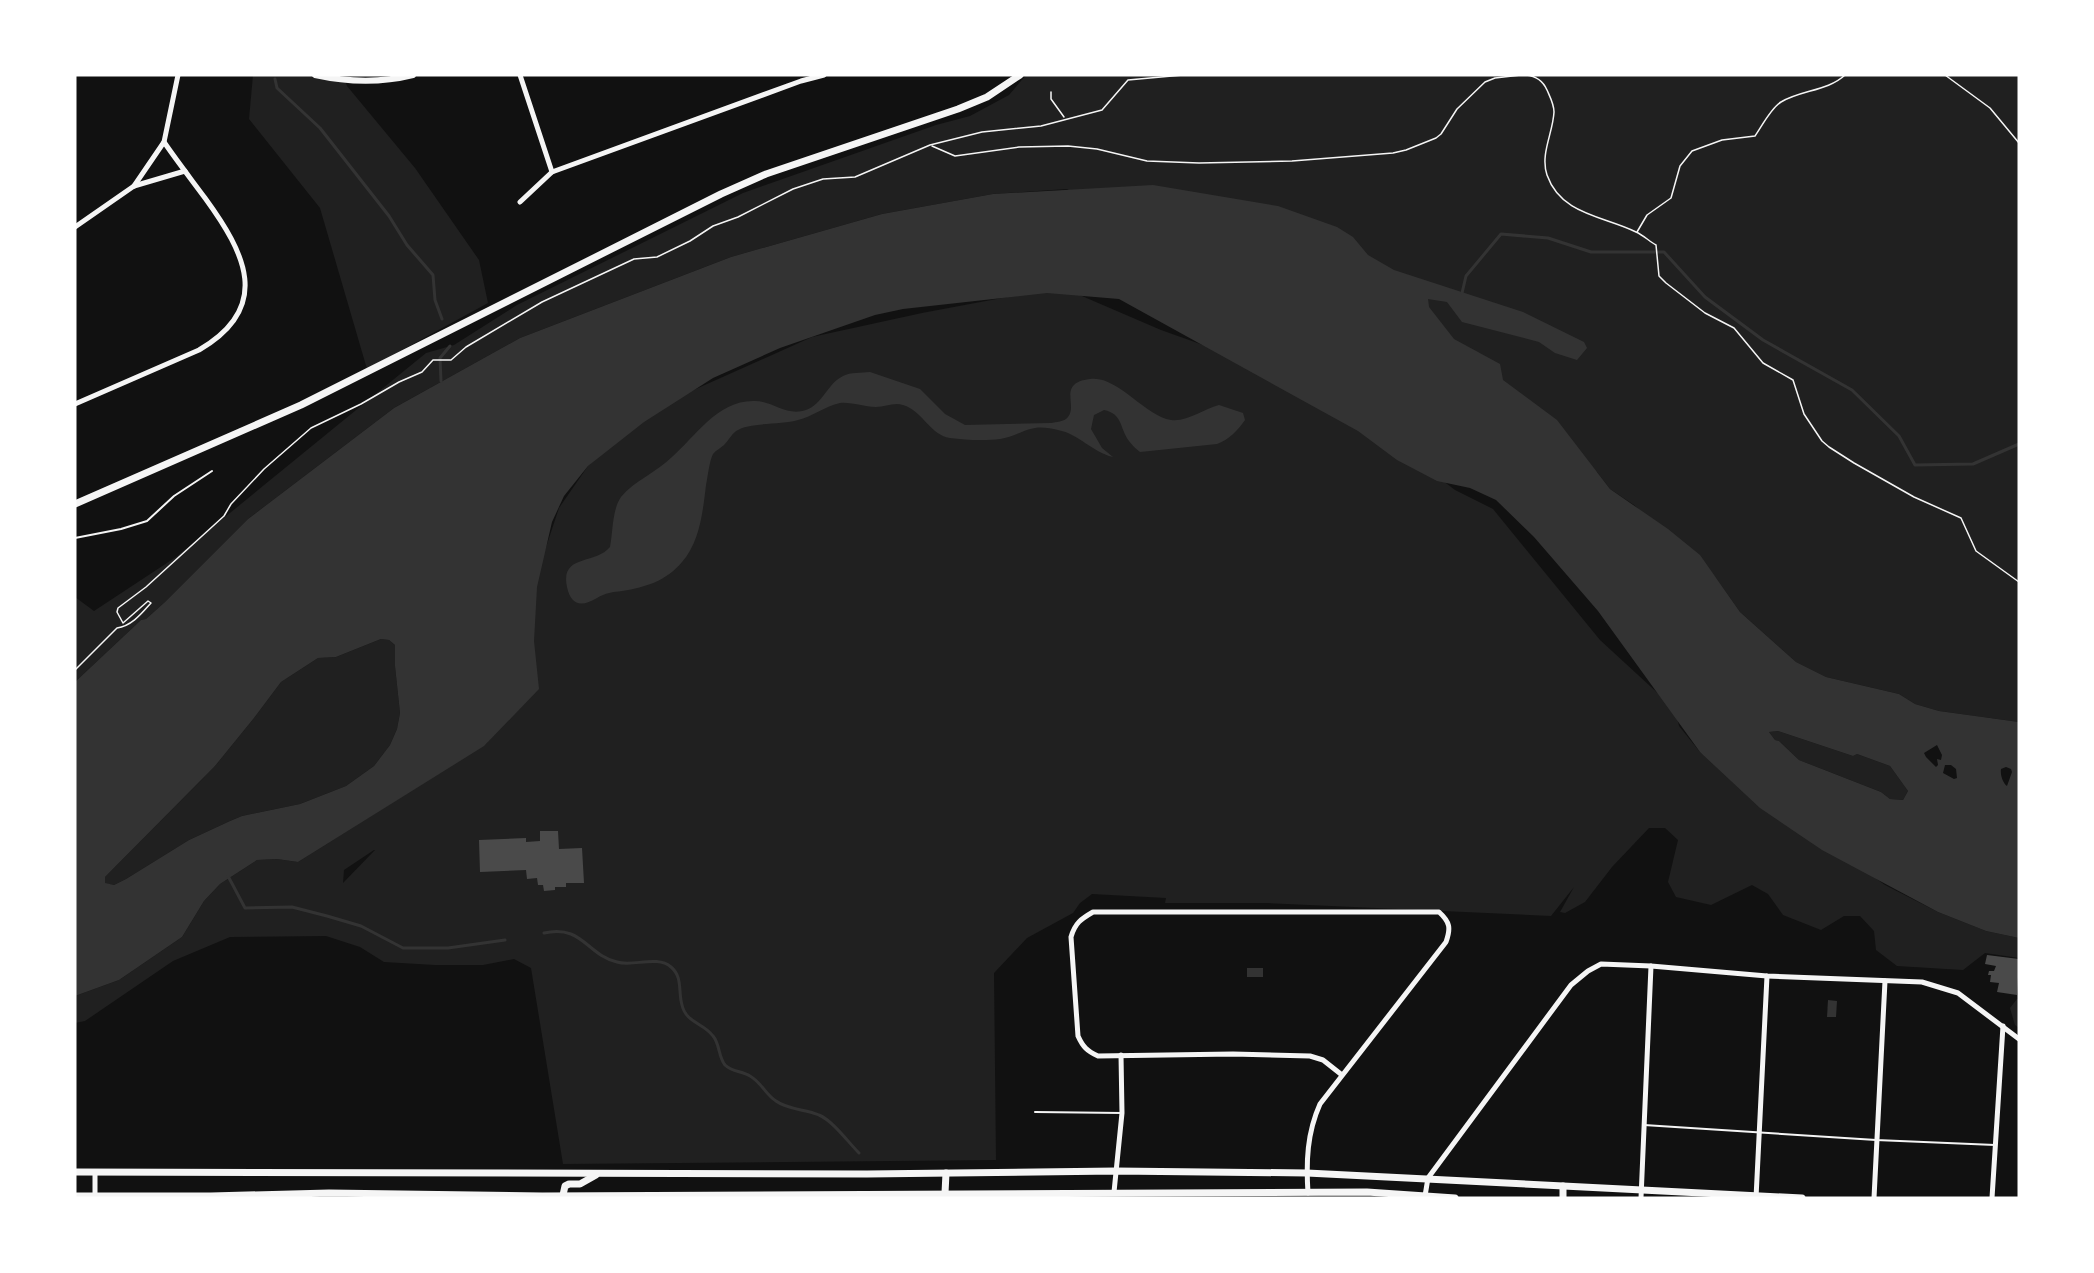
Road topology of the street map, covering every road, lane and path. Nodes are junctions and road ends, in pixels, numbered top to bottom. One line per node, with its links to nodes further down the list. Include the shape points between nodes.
1 (178, 75): 14 (street)
2 (315, 75): 3 (street, via 369,81)
3 (413, 75)
4 (520, 75): 18 (street)
5 (824, 75): 18 (street)
6 (1183, 75): 13 (path, via 1128,80 1102,110)
7 (1521, 75): 16 (path, via 1485,82 1457,109 1436,138 1393,153 1292,161 1199,162 1146,161 1068,146 1019,147 955,156)
8 (1526, 75): 22 (path, via 1544,84 1553,105 1545,157 1546,173 1554,190 1584,213)
9 (1845, 75): 22 (path, via 1837,83 1779,103 1755,136 1722,140 1692,152 1680,166 1671,198 1647,214)
10 (1945, 75): 15 (path, via 1989,108)
11 (1019, 76): 25 (main road, via 987,97 958,109 766,174 721,194 301,405)
12 (1051, 92): 13 (path, via 1051,99)
13 (1065, 118): 16 (path, via 1041,126 982,132)
14 (164, 142): 17 (street); 19 (street)
15 (2019, 143)
16 (930, 145): 28 (path, via 860,175 823,179 794,189 657,257 634,259 542,302 466,347 452,360 433,360 422,372 319,423 264,469 224,516 118,608 123,623 151,601 138,617 117,628)
17 (185, 171): 19 (street); 23 (street, via 234,242 245,276 241,305 226,331 199,350)
18 (552, 172): 20 (street)
19 (134, 186): 21 (street)
20 (520, 202)
21 (75, 227)
22 (1637, 232): 27 (path, via 1656,245 1659,276 1666,283 1705,313 1734,328 1764,363 1792,380 1804,414 1822,441 1904,491 1961,518 1976,551)
23 (75, 404)
24 (212, 471): 26 (lane, via 174,496 147,521)
25 (75, 504)
26 (75, 538)
27 (2019, 582)
28 (75, 670)
29 (1651, 966): 30 (street); 38 (street); 48 (street, via 1601,964 1571,985)
30 (1767, 976): 31 (street); 39 (street)
31 (1885, 981): 32 (street, via 1922,982 1947,988); 40 (street)
32 (2003, 1026): 33 (street); 41 (street)
33 (2019, 1039)
34 (1122, 1055): 35 (street, via 1310,1056 1323,1060); 35 (street, via 1090,1053 1078,1036 1071,937 1080,919 1093,912 1439,912 1450,924 1446,942); 37 (street)
35 (1342, 1075): 47 (street, via 1312,1120)
36 (1035, 1112): 37 (lane)
37 (1122, 1113): 42 (street)
38 (1644, 1125): 39 (lane); 53 (street)
39 (1758, 1132): 40 (lane); 60 (street)
40 (1876, 1140): 41 (lane); 64 (street)
41 (1995, 1145): 65 (street)
42 (1116, 1171): 46 (main road); 47 (main road); 51 (street)
43 (75, 1172): 44 (main road)
44 (95, 1172): 45 (main road); 58 (street)
45 (598, 1173): 46 (main road); 54 (main road, via 580,1184 565,1186)
46 (946, 1173): 50 (main road)
47 (1307, 1173): 48 (main road); 52 (street)
48 (1428, 1178): 49 (main road); 57 (street)
49 (1563, 1186): 53 (main road); 62 (main road)
50 (945, 1192): 51 (main road); 54 (main road)
51 (1114, 1192): 52 (main road)
52 (1308, 1193): 57 (main road)
53 (1642, 1194): 60 (main road)
54 (563, 1195): 56 (main road)
55 (75, 1196): 58 (main road)
56 (328, 1196): 59 (main road)
57 (1425, 1196): 61 (main road)
58 (95, 1197): 59 (main road)
59 (212, 1197)
60 (1756, 1197): 63 (main road)
61 (1455, 1198)
62 (1563, 1198)
63 (1802, 1198)
64 (1874, 1198)
65 (1992, 1198)

